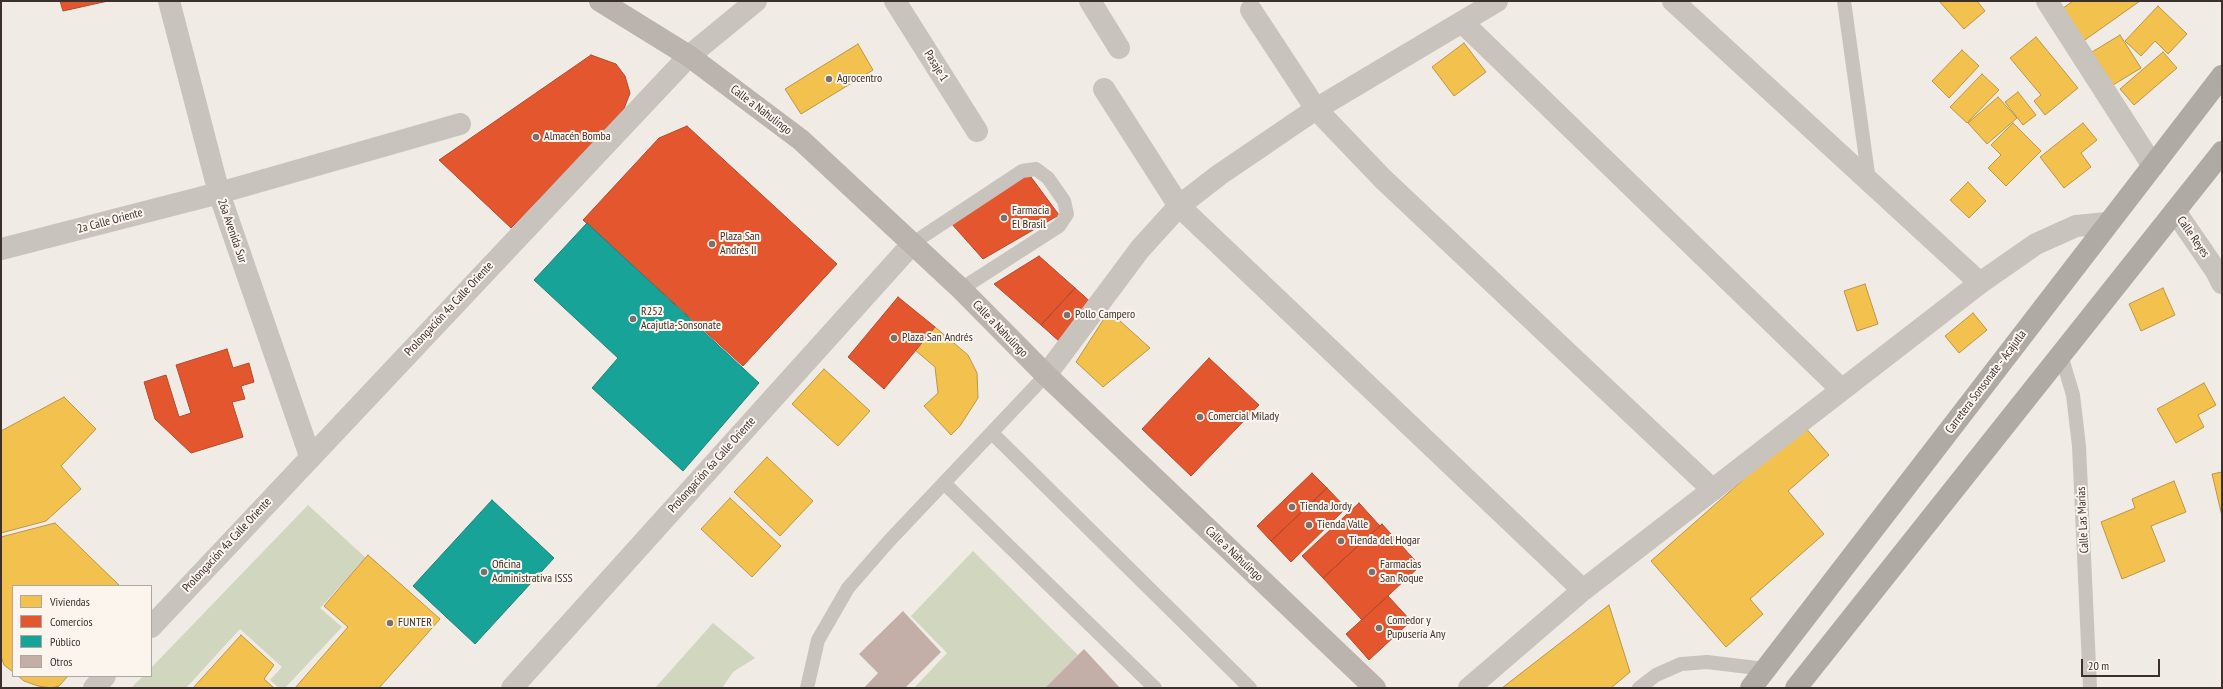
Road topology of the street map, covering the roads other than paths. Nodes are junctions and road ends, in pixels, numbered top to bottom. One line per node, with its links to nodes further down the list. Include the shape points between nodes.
1 (169, 1): 22 (street, 26a Avenida Sur)
2 (600, 1): 13 (street, Calle a Nahulingo)
3 (756, 1): 13 (street, Prolongación 4a Calle Oriente)
4 (895, 1): 18 (street, Pasaje 1)
5 (1090, 1): 12 (street)
6 (1497, 1): 11 (street)
7 (1673, 1): 21 (street)
8 (1844, 1): 21 (lane)
9 (2046, 1): 20 (street)
10 (1251, 10): 16 (street)
11 (1462, 22): 16 (street); 33 (street)
12 (1119, 48)
13 (689, 56): 26 (street, Calle a Nahulingo, via 801,140); 35 (street, Prolongación 4a Calle Oriente)
14 (2222, 76): 20 (highway, Carretera Sonsonate - Acajutla)
15 (1104, 89): 23 (street)
16 (1316, 110): 23 (street, via 1219,175); 37 (street, via 1383,179)
17 (460, 124): 22 (street, 2a Calle Oriente)
18 (977, 131)
19 (2222, 152): 24 (highway)
20 (2153, 166): 25 (highway, Carretera Sonsonate - Acajutla)
21 (1869, 181): 29 (street)
22 (219, 192): 27 (street, 2a Calle Oriente); 35 (street, 26a Avenida Sur)
23 (1179, 206): 32 (street, via 1140,249); 38 (street)
24 (2175, 211): 28 (street, Calle Reyes); 31 (highway)
25 (2107, 223): 29 (street, via 2076,226 2036,244); 40 (highway, Carretera Sonsonate - Acajutla)
26 (912, 243): 30 (street, Calle a Nahulingo); 30 (lane, via 1022,171 1036,169 1048,178 1064,201 1067,214 1059,226); 43 (street, Prolongación 6a Calle Oriente)
27 (1, 249)
28 (2222, 283)
29 (1980, 284): 33 (street)
30 (961, 289): 32 (street, Calle a Nahulingo)
31 (2061, 355): 51 (highway); 52 (lane, Calle Las Marías, via 2073,395 2080,446)
32 (1046, 376): 34 (lane); 47 (street, Calle a Nahulingo)
33 (1841, 389): 37 (street)
34 (992, 433): 36 (lane); 46 (lane)
35 (310, 456): 39 (street, Prolongación 4a Calle Oriente)
36 (944, 483): 44 (lane, via 848,588 818,640); 45 (lane)
37 (1713, 490): 38 (street)
38 (1583, 590): 48 (street)
39 (152, 626)
40 (1765, 670): 49 (lane, via 1707,662 1681,664 1656,675); 50 (highway, Carretera Sonsonate - Acajutla)
41 (104, 677): 42 (street)
42 (94, 688)
43 (512, 688)
44 (807, 688)
45 (1155, 688)
46 (1250, 688)
47 (1375, 688)
48 (1469, 688)
49 (1639, 688)
50 (1751, 688)
51 (1796, 688)
52 (2090, 688)

